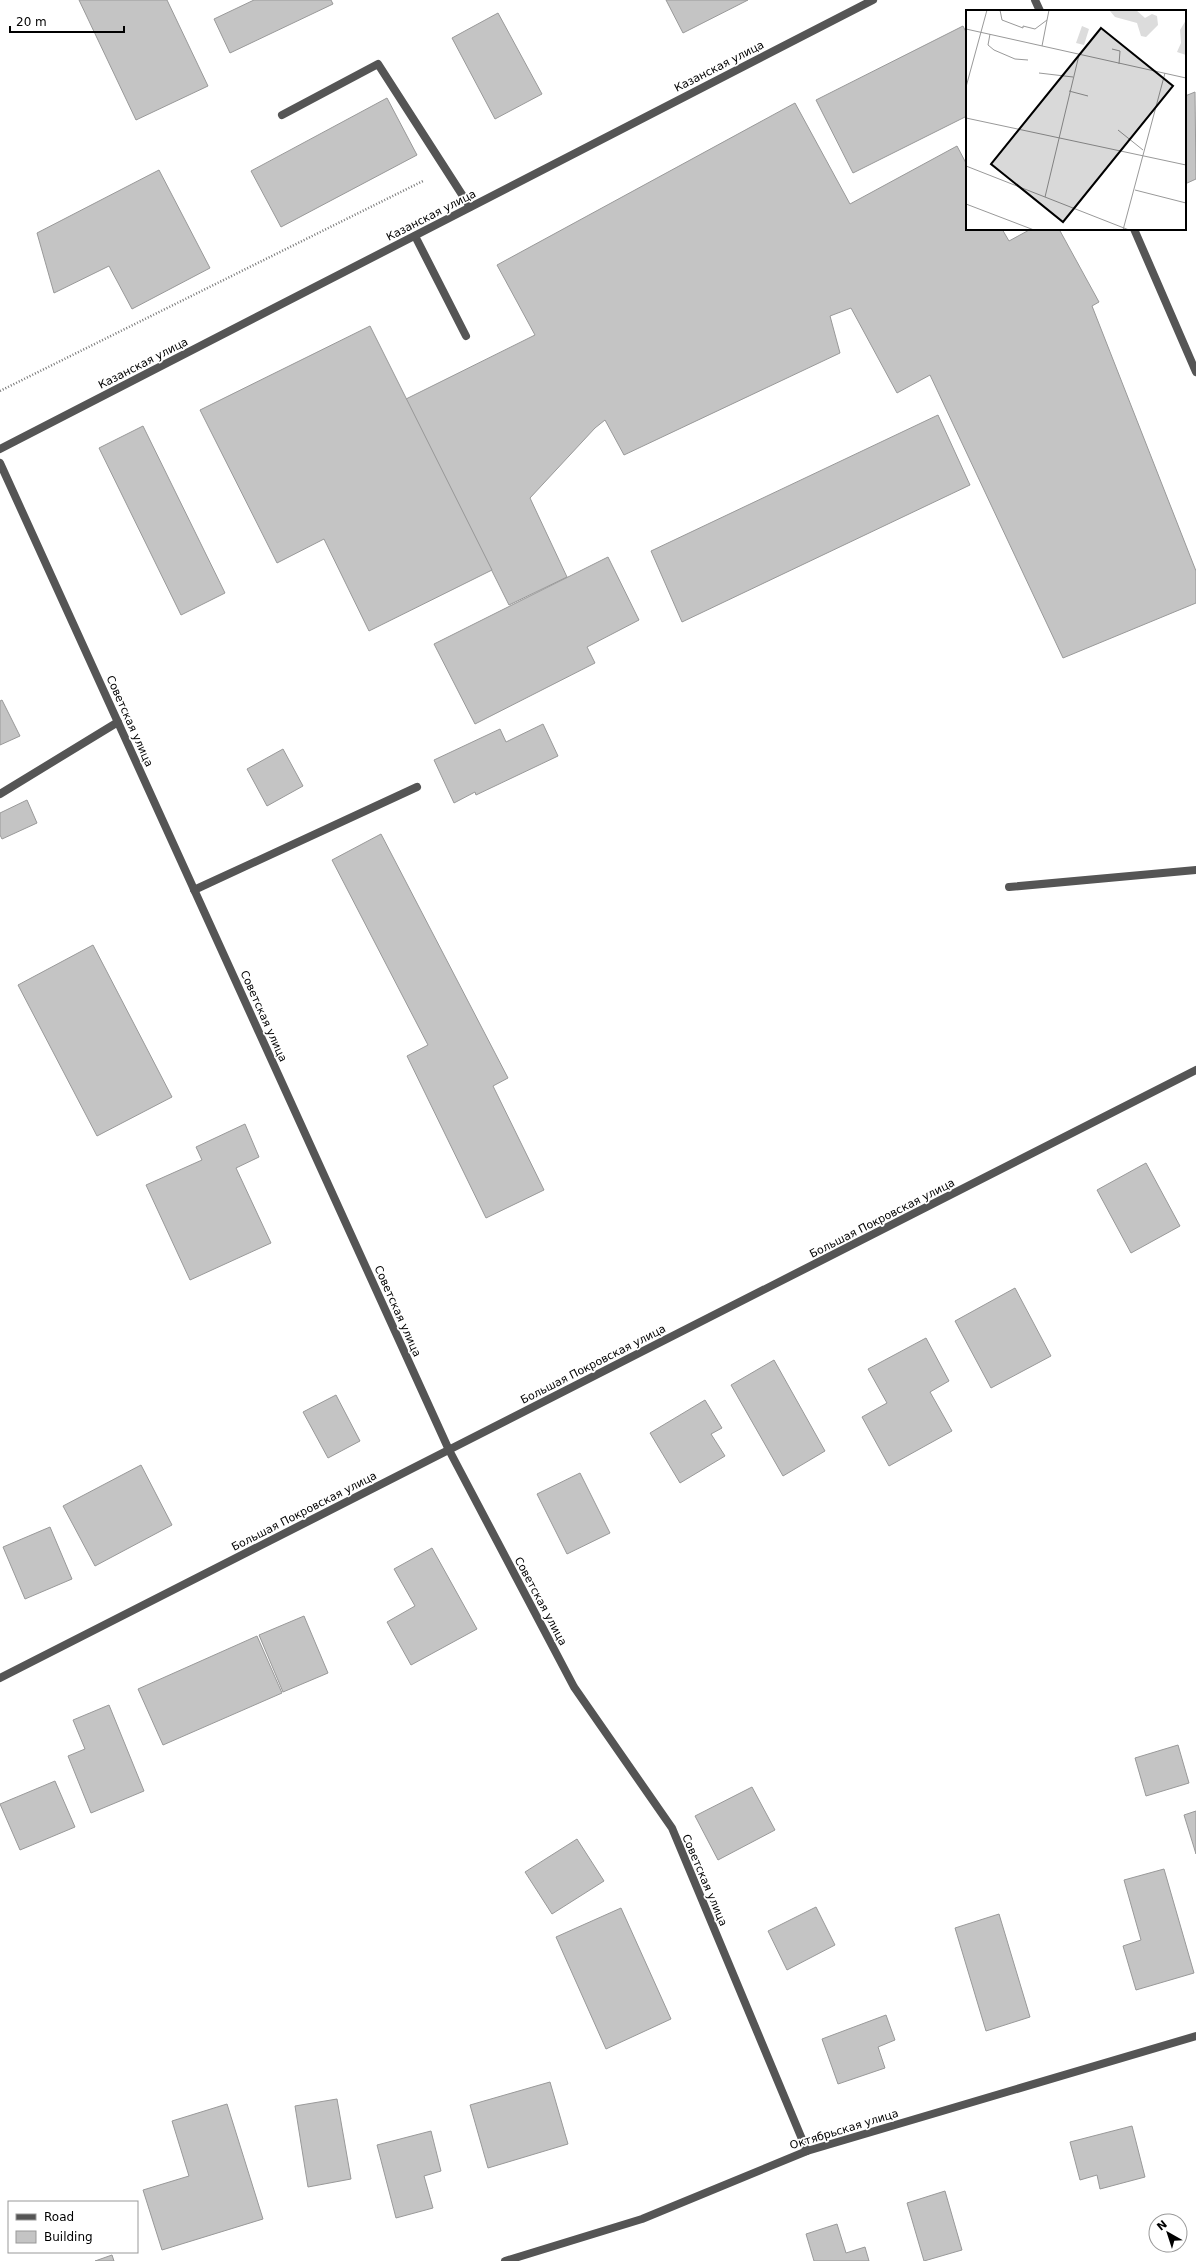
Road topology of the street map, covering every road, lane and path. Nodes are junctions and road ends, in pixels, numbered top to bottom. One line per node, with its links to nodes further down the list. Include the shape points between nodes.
1 (873, 0): 6 (street, Казанская улица)
2 (1035, 0): 3 (street)
3 (1040, 10)
4 (282, 115): 5 (street, via 378,64)
5 (447, 169): 6 (street); 11 (path)
6 (470, 207): 8 (street, Казанская улица)
7 (1134, 230): 10 (street)
8 (414, 236): 9 (street); 12 (street, Казанская улица)
9 (466, 336)
10 (1196, 372)
11 (0, 391)
12 (0, 449)
13 (0, 463): 14 (street, Советская улица)
14 (118, 722): 16 (street); 19 (street, Советская улица)
15 (417, 787): 19 (street)
16 (0, 794)
17 (1196, 870): 18 (street)
18 (1009, 887)
19 (194, 890): 21 (street, Советская улица)
20 (1196, 1070): 21 (street, Большая Покровская улица)
21 (449, 1450): 22 (street, Большая Покровская улица); 24 (street, Советская улица, via 574,1687 672,1828)
22 (0, 1678)
23 (1196, 2036): 24 (street, Октябрьская улица)
24 (807, 2151): 25 (street, Октябрьская улица, via 642,2218)
25 (505, 2261)

